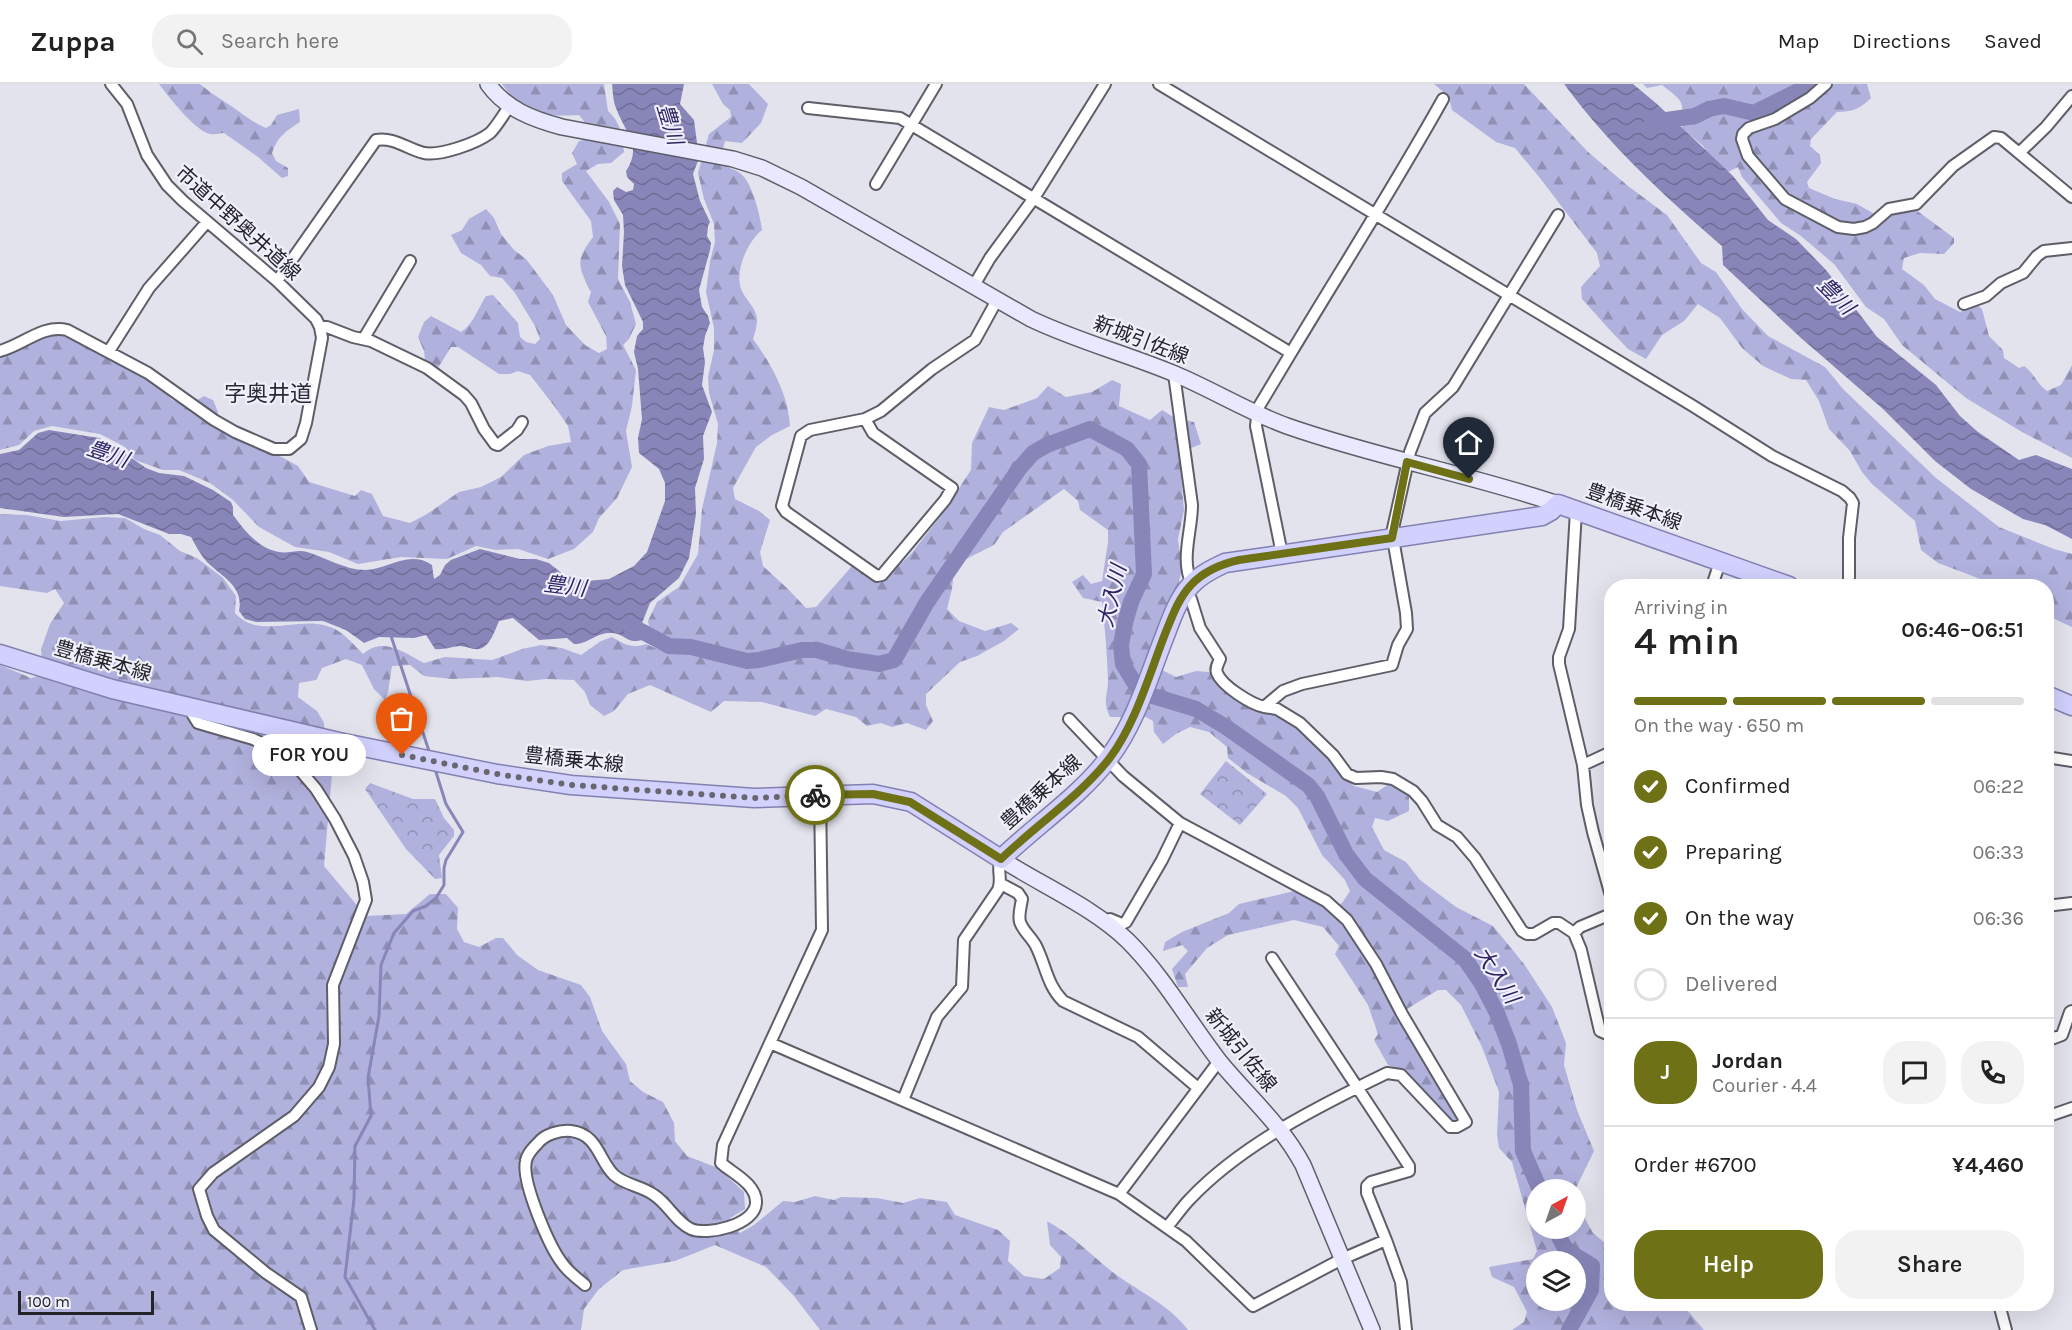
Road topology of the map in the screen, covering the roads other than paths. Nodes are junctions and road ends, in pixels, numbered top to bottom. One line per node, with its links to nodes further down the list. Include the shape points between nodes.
1 (111, 84): 18 (street, 市道中野奥井道線, via 127,104 157,172)
2 (488, 84): 9 (main road)
3 (936, 84): 11 (street)
4 (1105, 84): 15 (street)
5 (1159, 84): 16 (street)
6 (1826, 84): 12 (street, via 1810,98 1749,128 1742,139 1748,156 1785,199 1838,227 1865,227 1889,210 1916,204 1953,166 1994,137)
7 (2072, 96): 12 (street)
8 (1443, 99): 16 (street)
9 (509, 107): 21 (street, via 489,133 440,154 424,153 388,138 376,140); 22 (main road, 新城引佐線, via 562,127 762,168)
10 (808, 108): 11 (street, via 900,118)
11 (911, 125): 13 (street); 15 (street)
12 (2019, 153): 14 (street)
13 (876, 184)
14 (2072, 197)
15 (1034, 198): 22 (street); 30 (street)
16 (1374, 214): 23 (street); 30 (street)
17 (1558, 215): 23 (street)
18 (207, 222): 21 (street, 市道中野奥井道線); 29 (street, via 149,288)
19 (2072, 248): 25 (street, via 2044,251 2023,273 2001,283 1986,296)
20 (410, 261): 27 (street)
21 (277, 281): 26 (street, 市道中野奥井道線)
22 (973, 287): 24 (main road, 新城引佐線)
23 (1509, 295): 35 (street, via 1453,387 1425,413); 43 (street, via 1772,456 1825,481 1850,498 1853,503)
24 (997, 300): 31 (main road, 新城引佐線, via 1057,331); 33 (street, via 975,340)
25 (1964, 304)
26 (318, 323): 27 (street); 29 (street, via 322,338 306,423 301,440 289,449 274,449 235,432 148,372)
27 (364, 338): 34 (street, via 427,368 464,395 495,444 517,430)
28 (0, 351): 29 (street, via 57,328)
29 (109, 351)
30 (1291, 353): 32 (street)
31 (1174, 374): 32 (main road, 新城引佐線); 44 (street, via 1192,505 1187,544)
32 (1257, 412): 35 (main road, 新城引佐線, via 1285,425); 39 (street, via 1256,426)
33 (865, 419): 33 (street, via 810,430 801,436 782,506 877,576 882,575 952,488 873,434)
34 (522, 422)
35 (1407, 462): 36 (main road, 新城引佐線); 38 (street)
36 (1558, 504): 37 (main road, 豊橋乗本線); 38 (main road, 豊橋乗本線, via 1542,516)
37 (1576, 511): 40 (main road, 豊橋乗本線); 55 (street, via 1569,629 1559,657)
38 (1392, 538): 39 (main road, 豊橋乗本線); 48 (street, via 1407,629 1392,665 1302,684 1283,691)
39 (1282, 554): 44 (main road, 豊橋乗本線, via 1225,563)
40 (1720, 562): 41 (street); 42 (main road, 豊橋乗本線)
41 (1714, 579)
42 (1769, 579)
43 (1849, 579)
44 (1188, 589): 48 (street, via 1200,628 1220,659 1217,674 1253,704); 52 (main road, 豊橋乗本線, via 1174,611 1124,736)
45 (0, 654): 49 (main road, 豊橋乗本線, via 112,689)
46 (2054, 698): 47 (main road)
47 (2072, 706)
48 (1263, 707): 65 (street, via 1300,723 1347,774 1356,778 1393,779 1413,791 1437,825 1466,846 1522,932 1534,934 1559,923)
49 (192, 708): 56 (main road, 豊橋乗本線, via 497,774 571,785 754,798); 84 (street, via 198,723 253,739 281,752 299,769 335,819 363,882 366,900 333,985 334,1044 319,1087 294,1116 213,1173 199,1189 214,1230 301,1297)
50 (1069, 719): 52 (street)
51 (1604, 755): 55 (street)
52 (1109, 759): 57 (street, via 1123,776); 58 (main road, 豊橋乗本線)
53 (2054, 759): 54 (street)
54 (2072, 761)
55 (1583, 765): 59 (street, via 1587,805)
56 (820, 795): 58 (main road, 豊橋乗本線, via 873,794 910,802); 70 (street, via 822,930)
57 (1180, 823): 64 (street, via 1126,922); 73 (street, via 1326,900 1347,920 1466,1122 1450,1127 1401,1075 1387,1072)
58 (1001, 859): 60 (street); 64 (main road, 新城引佐線)
59 (1604, 869)
60 (1001, 884): 72 (street, via 1022,899 1021,925 1036,947 1057,995 1138,1037); 74 (street, via 964,940 962,987 936,1017)
61 (2072, 903): 62 (street)
62 (2054, 905)
63 (1604, 917): 65 (street)
64 (1105, 921): 71 (main road, 新城引佐線, via 1148,963)
65 (1574, 933): 68 (street, via 1600,1031)
66 (1272, 958): 73 (street)
67 (2072, 1011): 69 (street, via 2062,1035)
68 (1604, 1033)
69 (2054, 1038)
70 (770, 1043): 74 (street); 82 (street, via 723,1145 721,1163 746,1182 756,1203 743,1221 730,1227 706,1232 685,1226 656,1195 614,1175 594,1144 583,1135 571,1131 553,1133 530,1151 525,1169 540,1219 561,1262)
71 (1220, 1062): 72 (street); 77 (main road, 新城引佐線)
72 (1198, 1088): 78 (street)
73 (1357, 1088): 77 (street); 80 (street, via 1409,1166 1409,1171 1367,1186)
74 (903, 1100): 78 (street)
75 (2072, 1108): 76 (street)
76 (2054, 1115)
77 (1281, 1128): 79 (street, via 1210,1180); 81 (main road, 新城引佐線, via 1303,1165)
78 (1119, 1194): 79 (street)
79 (1167, 1227): 81 (street, via 1253,1306)
80 (1386, 1240): 81 (street); 86 (street, via 1401,1282)
81 (1342, 1259): 85 (main road, 新城引佐線)
82 (585, 1285)
83 (2001, 1311): 87 (street)
84 (311, 1330)
85 (1372, 1330)
86 (1406, 1330)
87 (2006, 1330)

